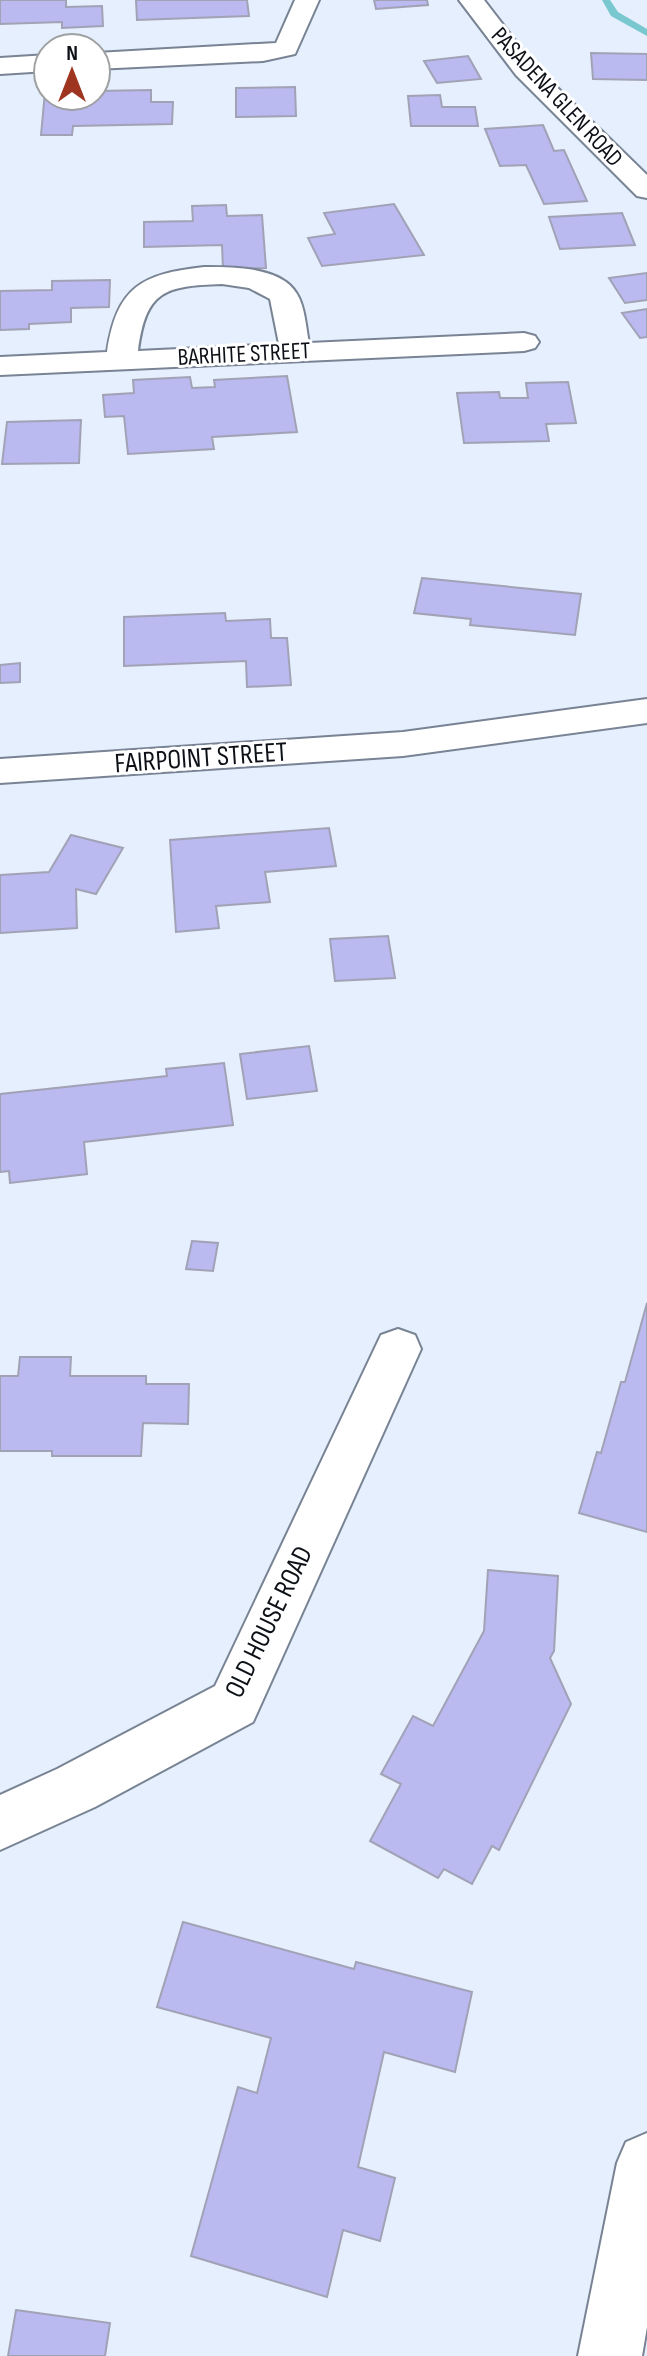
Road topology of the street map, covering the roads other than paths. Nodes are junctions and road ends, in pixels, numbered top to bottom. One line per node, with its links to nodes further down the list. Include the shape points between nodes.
1 (307, 0): 3 (street, via 286,49)
2 (471, 0): 6 (street, PASADENA GLEN ROAD, via 525,70)
3 (112, 60)
4 (32, 64): 5 (street)
5 (0, 66)
6 (647, 190)
7 (524, 342): 8 (street, BARHITE STREET)
8 (296, 351): 9 (street, BARHITE STREET); 9 (street, via 284,296 269,284 203,276 163,281 140,296 130,314)
9 (121, 360): 10 (street, BARHITE STREET)
10 (0, 366)
11 (647, 711): 12 (street, FAIRPOINT STREET, via 403,744)
12 (0, 771)
13 (398, 1349): 14 (street, OLD HOUSE ROAD, via 234,1704)
14 (0, 1823)
15 (647, 2163): 16 (street)
16 (610, 2356)

